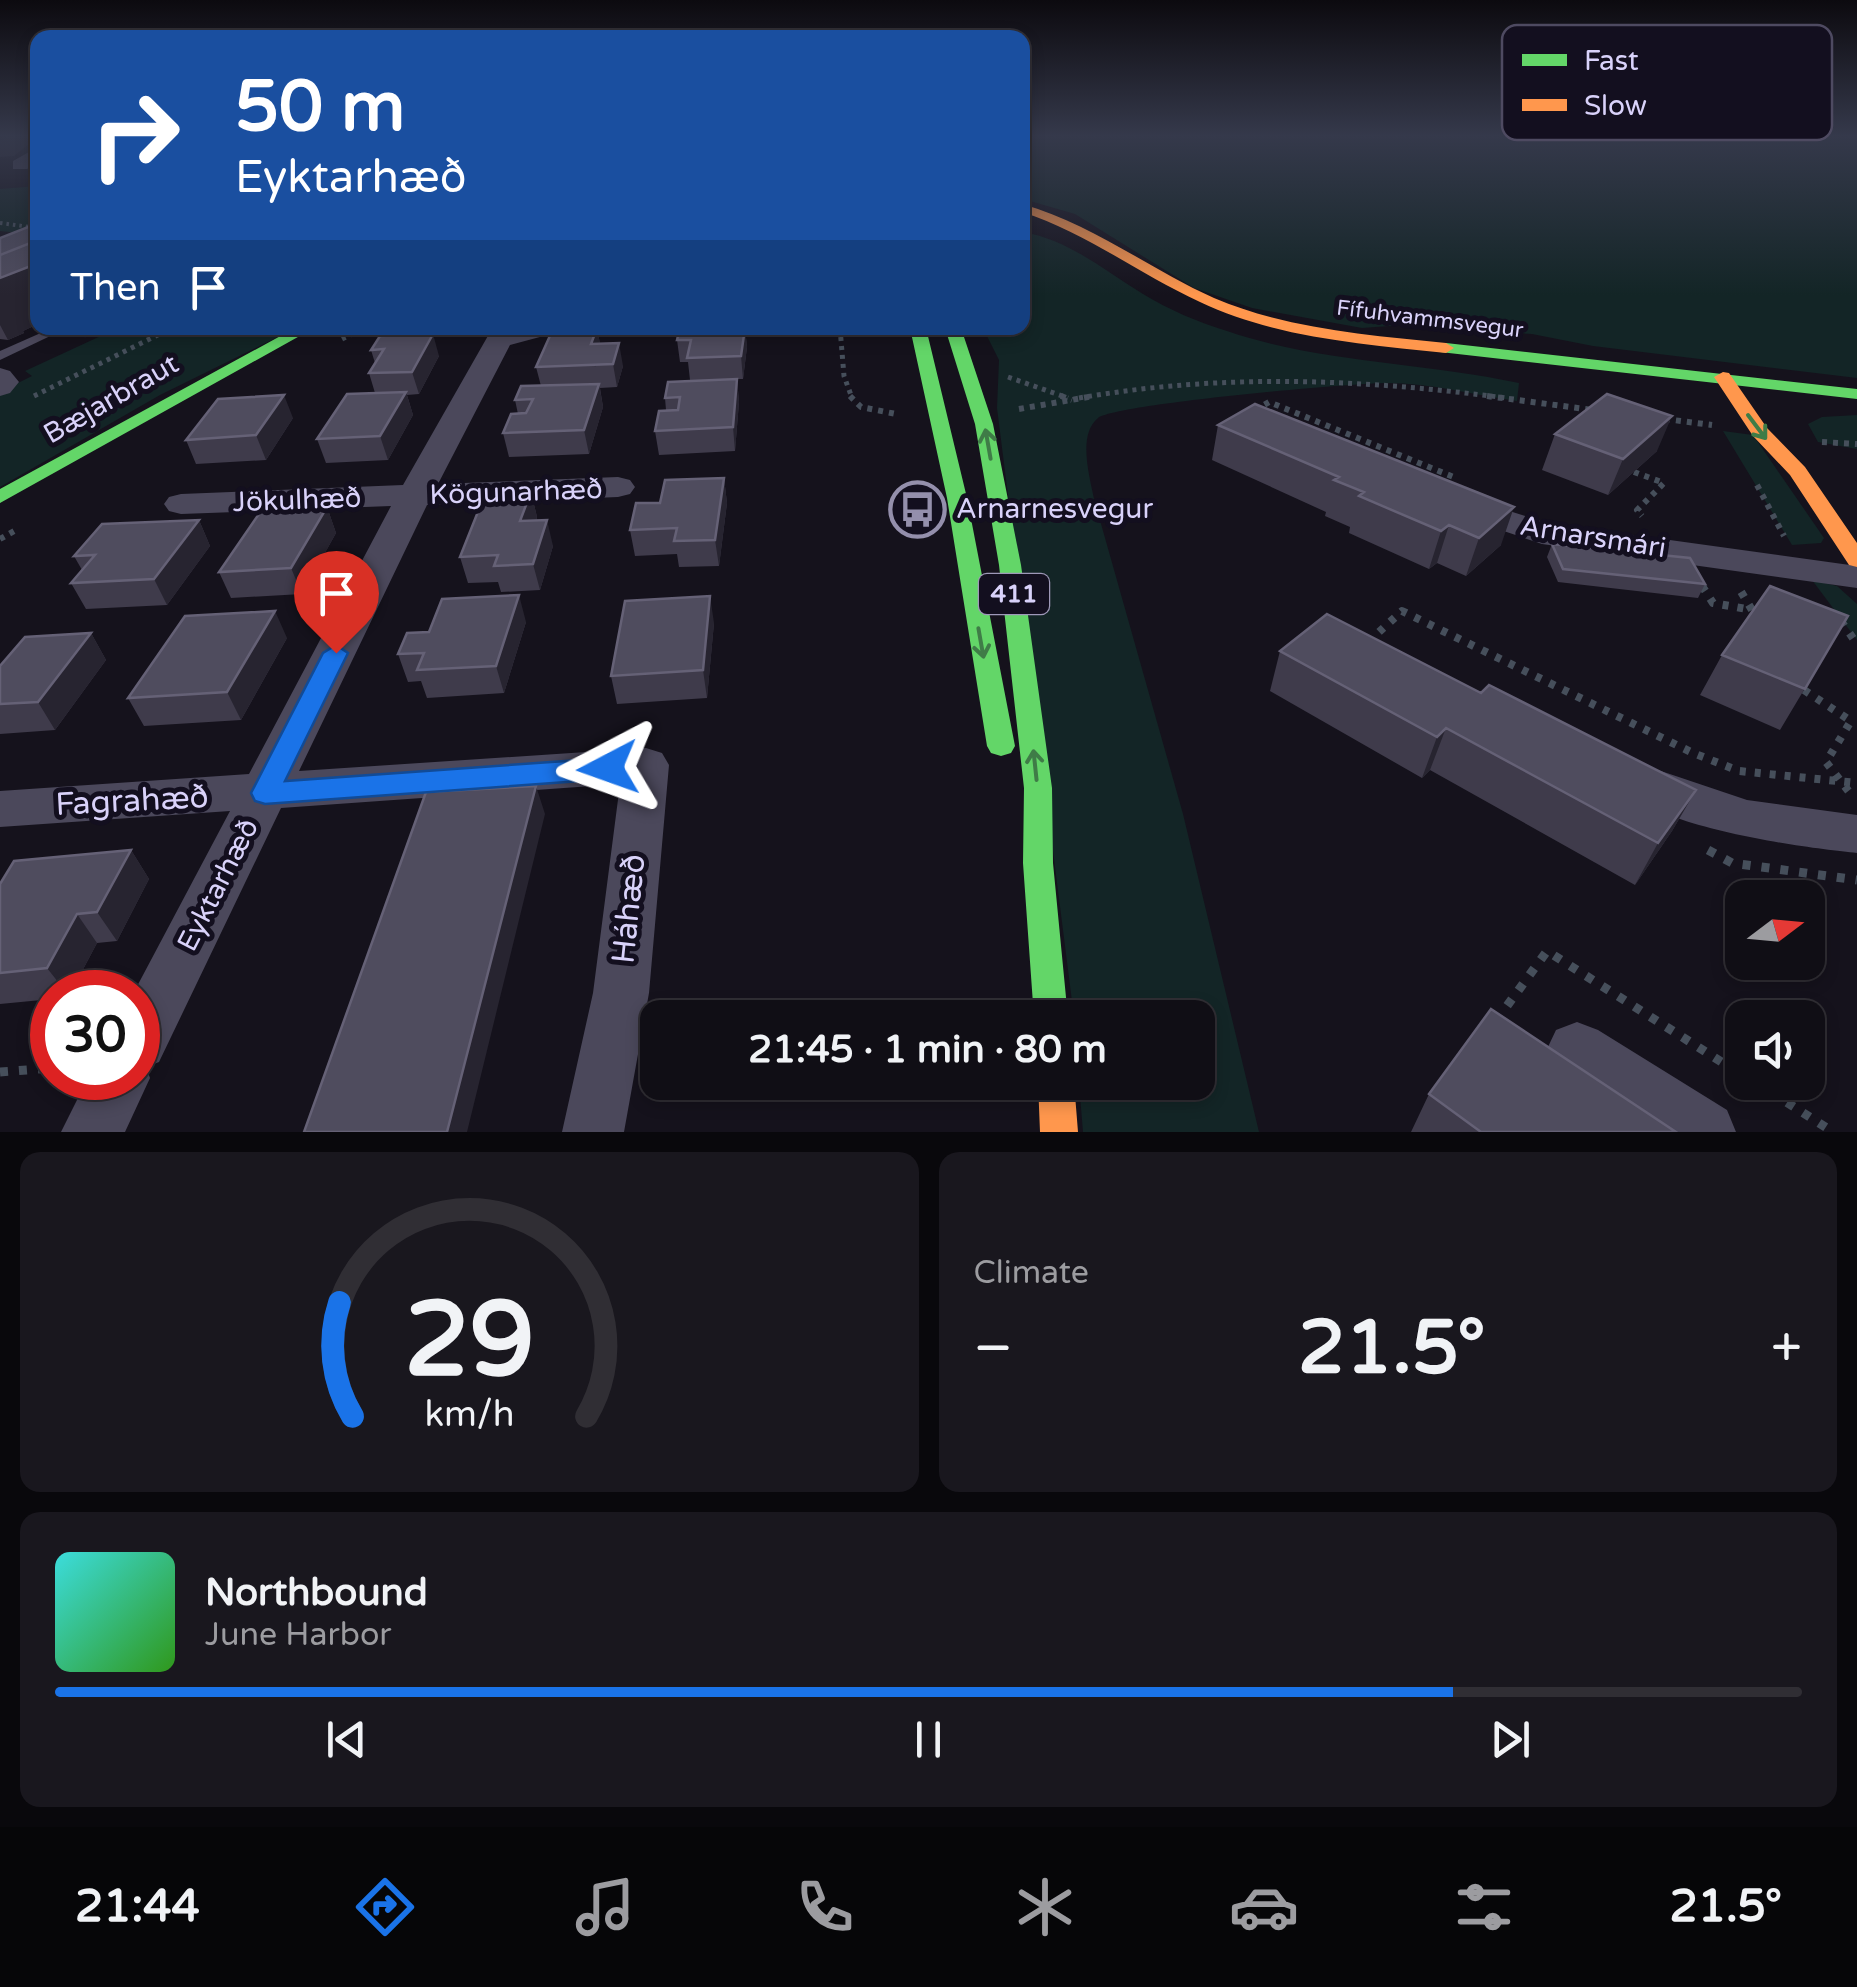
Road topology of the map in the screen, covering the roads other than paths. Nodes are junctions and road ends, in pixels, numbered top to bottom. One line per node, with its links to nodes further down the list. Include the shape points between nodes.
1 (1030, 211): 10 (main road, Fífuhvammsvegur, via 1098,233 1212,302 1300,327)
2 (1030, 225): 10 (main road, Fífuhvammsvegur, via 1080,243 1164,296 1291,340)
3 (46, 335): 8 (lane)
4 (293, 335): 19 (main road, Bæjarbraut)
5 (517, 335): 18 (street, Eyktarhæð, via 499,340)
6 (920, 335): 27 (main road, 411, one-way to 27, via 992,708)
7 (955, 335): 27 (main road, 411, one-way to 7, via 1038,788 1010,565 984,424)
8 (0, 356)
9 (0, 378): 12 (street)
10 (1728, 385): 13 (main road, Fífuhvammsvegur); 15 (main road, one-way to 15)
11 (1857, 394): 13 (main road, Fífuhvammsvegur)
12 (9, 396)
13 (1772, 403): 14 (main road, Fífuhvammsvegur); 15 (main road, via 1798,454)
14 (1857, 407)
15 (1798, 472): 21 (main road)
16 (618, 487): 18 (street, Kögunarhæð)
17 (1435, 495): 22 (street, Arnarsmári, via 1542,533)
18 (414, 496): 20 (street, Jökulhæð); 24 (street, Eyktarhæð)
19 (0, 497)
20 (181, 504)
21 (1857, 560)
22 (1857, 577)
23 (1605, 763): 26 (street, via 1669,796 1744,821)
24 (265, 793): 25 (street, Fagrahæð); 28 (street, Eyktarhæð); 34 (street, Háhæð, via 646,766 620,993)
25 (0, 809)
26 (1857, 834)
27 (1038, 863): 29 (main road, 411)
28 (160, 1000)
29 (1049, 1000)
30 (1577, 1048): 36 (street)
31 (109, 1100): 33 (street)
32 (1057, 1100): 35 (main road)
33 (92, 1132)
34 (593, 1132)
35 (1059, 1132)
36 (1705, 1132)

